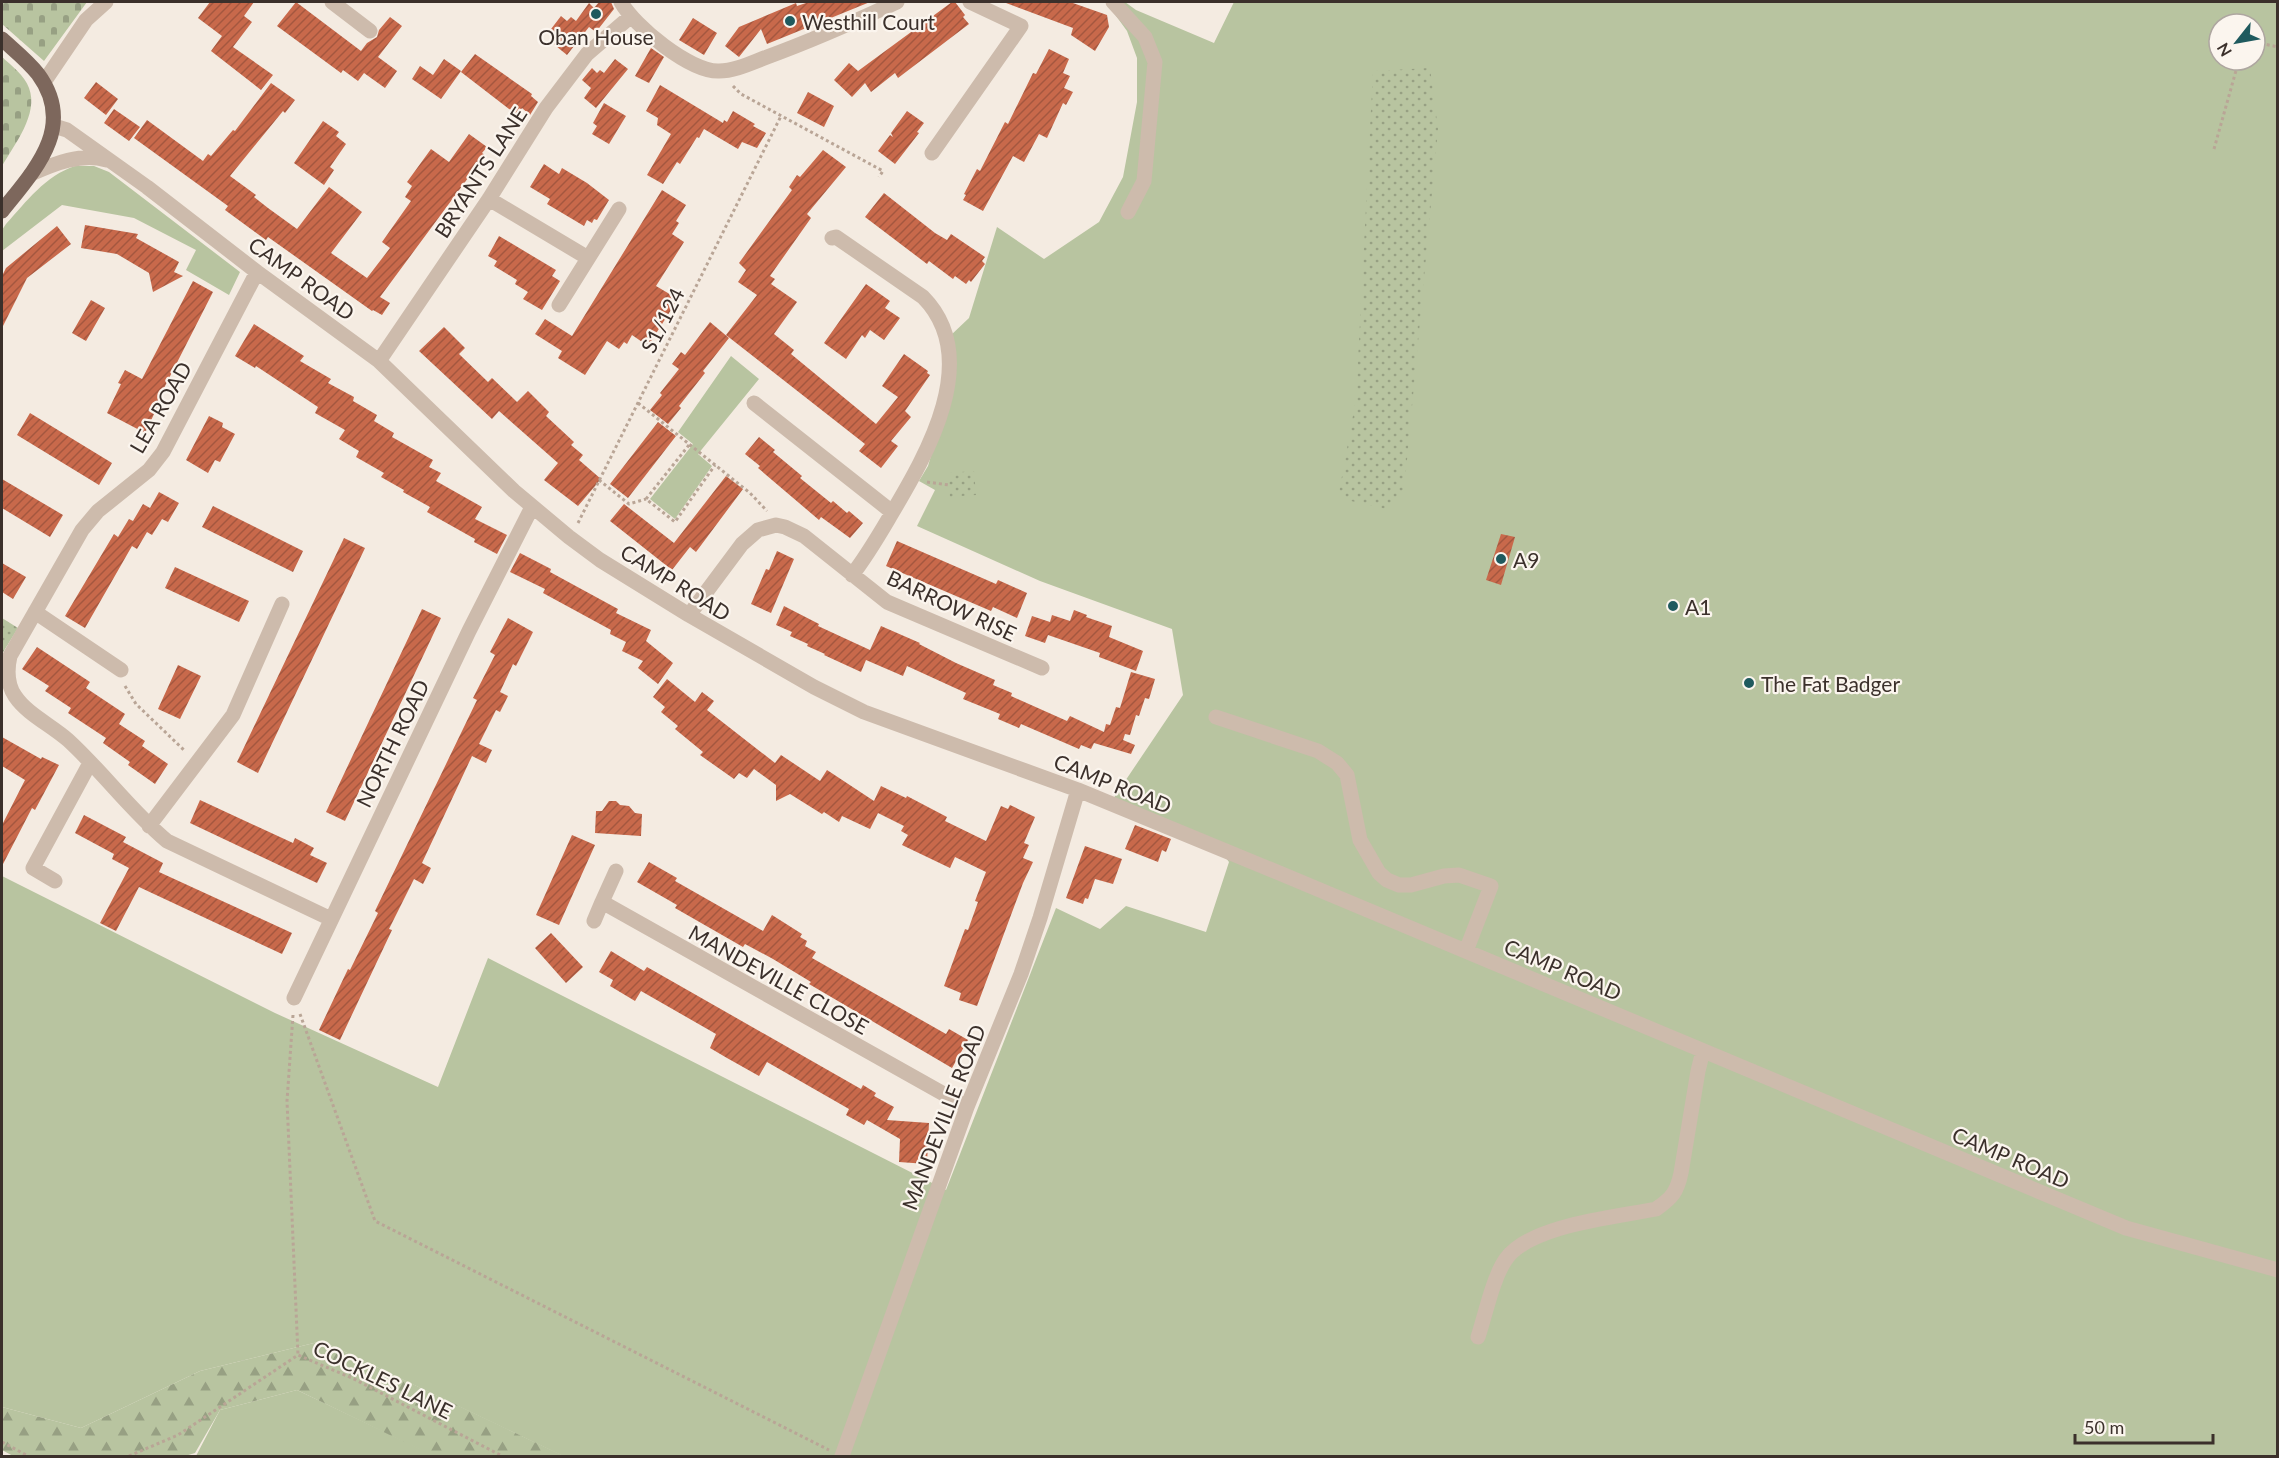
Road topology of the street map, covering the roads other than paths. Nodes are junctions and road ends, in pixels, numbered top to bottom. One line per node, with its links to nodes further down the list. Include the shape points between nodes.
1 (106, 2): 10 (street, via 86,20)
2 (332, 2): 8 (street)
3 (621, 2): 7 (street)
4 (897, 2): 7 (street, via 820,38 719,71 705,69 663,45)
5 (970, 2): 12 (street, via 1021,26)
6 (1113, 2): 18 (street, via 1145,37 1155,62 1144,181)
7 (630, 17): 15 (street, BRYANTS LANE, via 586,54 538,120)
8 (370, 31)
9 (2, 39): 10 (main road)
10 (44, 82): 11 (main road)
11 (54, 126): 13 (street, CAMP ROAD, via 67,130); 14 (main road, via 50,143)
12 (932, 153)
13 (112, 162): 14 (street, via 102,158 78,159); 21 (street, CAMP ROAD)
14 (31, 174): 17 (main road)
15 (489, 199): 20 (street); 23 (street, BRYANTS LANE)
16 (619, 209): 20 (street)
17 (2, 211)
18 (1128, 212)
19 (832, 238): 26 (street, via 836,237 923,297 938,317 948,344 950,369 932,440)
20 (588, 258): 22 (street)
21 (256, 272): 23 (street, CAMP ROAD); 29 (street, LEA ROAD, via 159,458 90,520)
22 (559, 305)
23 (379, 361): 25 (street, CAMP ROAD)
24 (754, 403): 26 (street)
25 (532, 507): 30 (street, CAMP ROAD, via 600,560); 40 (street, NORTH ROAD)
26 (892, 512): 27 (street)
27 (852, 575): 30 (street, BARROW RISE, via 804,536 776,525 758,530 742,544); 31 (street, BARROW RISE, via 897,608)
28 (282, 604): 36 (street, via 233,715)
29 (35, 612): 32 (street); 34 (street, LEA ROAD, via 10,656 11,689 21,703 66,738)
30 (689, 615): 35 (street, CAMP ROAD, via 774,666 864,712)
31 (1042, 668)
32 (121, 670)
33 (1216, 717): 42 (street, via 1318,751 1337,763 1347,775 1360,840 1387,880 1411,885 1459,875 1491,886)
34 (90, 763): 36 (street); 38 (street, via 33,868)
35 (1078, 790): 42 (street, CAMP ROAD); 45 (street, MANDEVILLE ROAD, via 1024,963)
36 (149, 826): 40 (street, via 178,847)
37 (616, 871): 39 (street)
38 (55, 881)
39 (602, 903): 41 (street); 45 (street, MANDEVILLE CLOSE)
40 (331, 919): 43 (street, NORTH ROAD)
41 (594, 921)
42 (1466, 951): 44 (street, CAMP ROAD)
43 (294, 998)
44 (1703, 1051): 46 (street, CAMP ROAD, via 2126,1228); 47 (street, via 1678,1189 1671,1199 1656,1209 1538,1235 1520,1245 1505,1260)
45 (967, 1107): 48 (street, MANDEVILLE ROAD)
46 (2277, 1270)
47 (1478, 1337)
48 (837, 1454)

